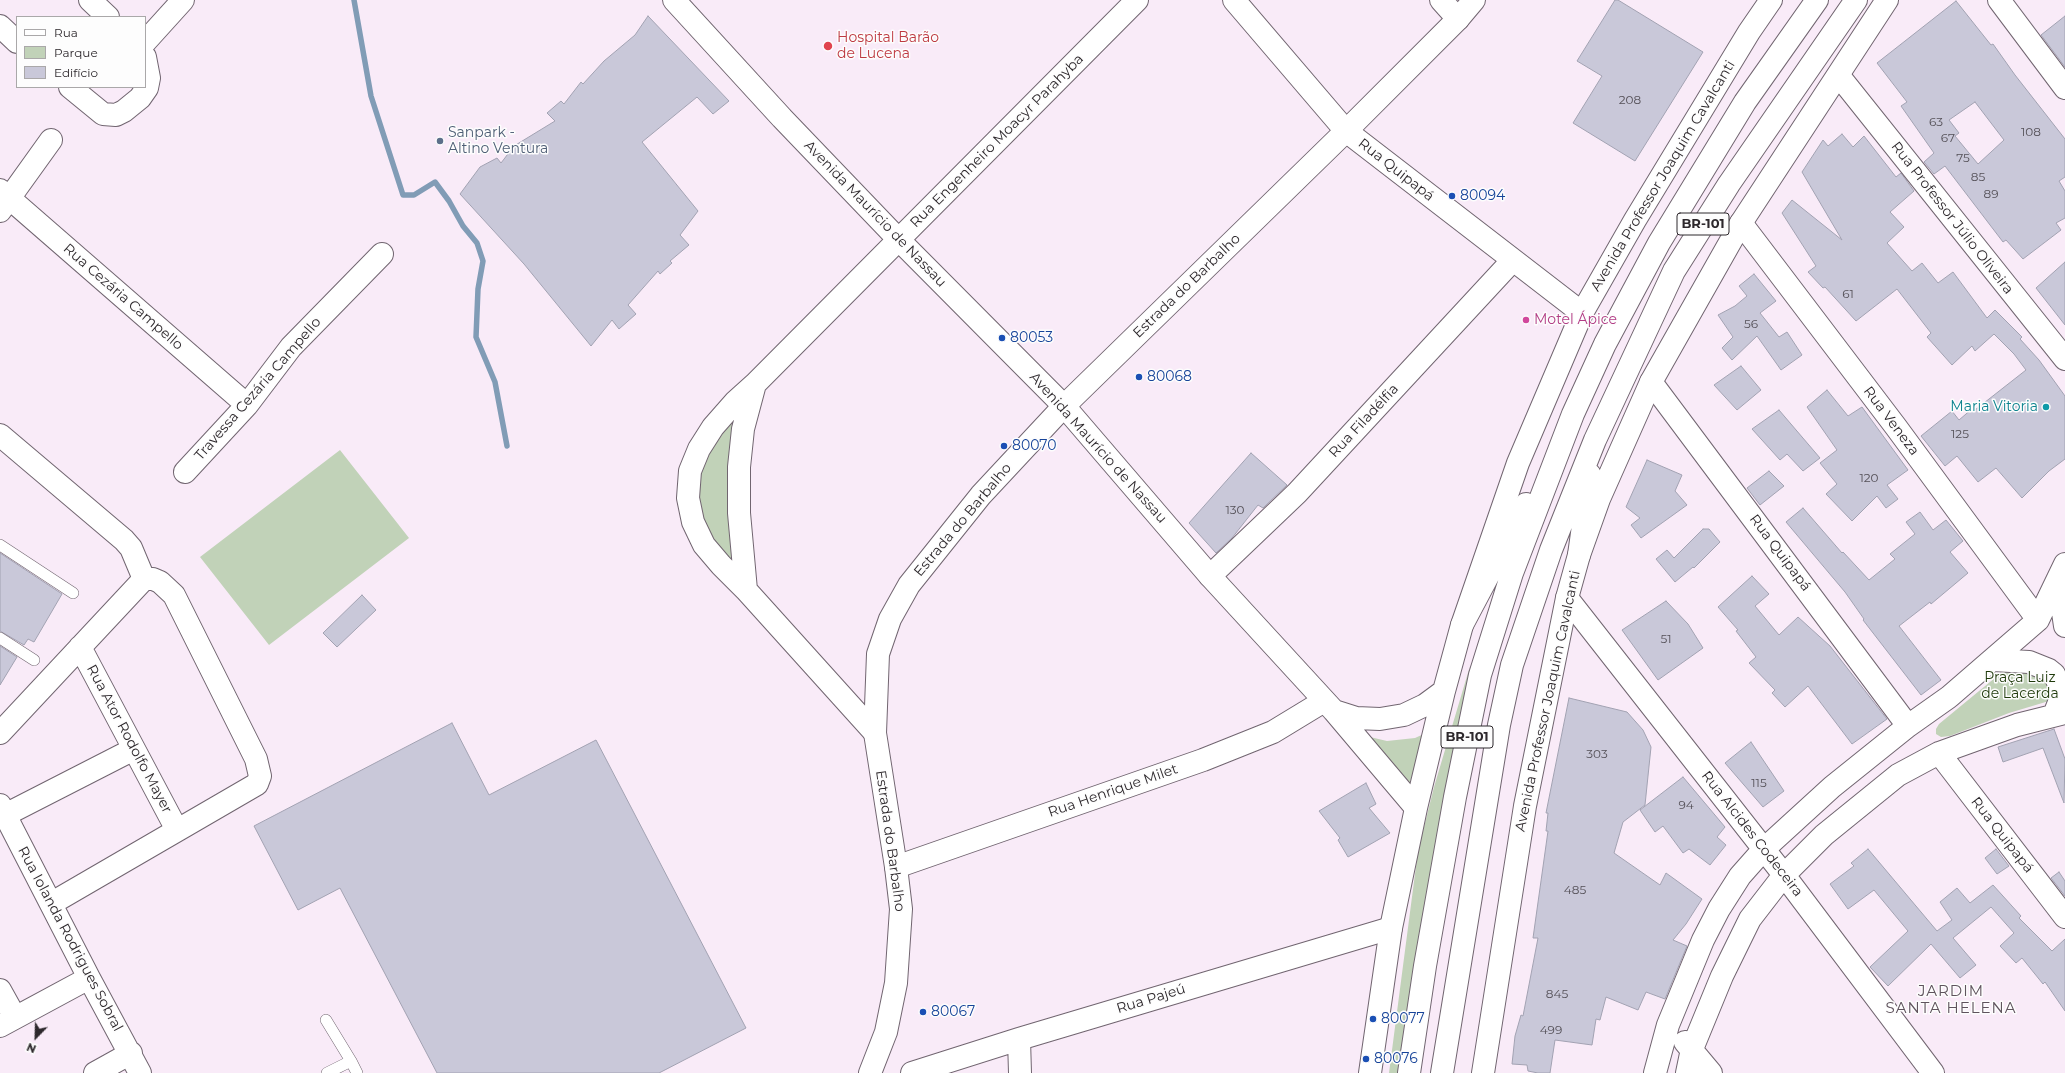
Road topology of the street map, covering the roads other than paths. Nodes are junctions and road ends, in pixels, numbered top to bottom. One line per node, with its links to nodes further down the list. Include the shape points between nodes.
1 (90, 0): 13 (main road)
2 (182, 0): 17 (main road)
3 (674, 0): 26 (main road, Avenida Maurício de Nassau)
4 (1137, 0): 26 (main road, Rua Engenheiro Moacyr Parahyba)
5 (1234, 0): 22 (main road, Rua Quipapá)
6 (1441, 0): 14 (main road)
7 (1474, 0): 14 (main road, Estrada do Barbalho)
8 (1771, 0): 29 (main road, Avenida Professor Joaquim Cavalcanti, via 1635,220)
9 (1856, 0): 37 (main road, BR-101, via 1729,184 1674,271)
10 (1887, 0): 19 (main road, Avenida Professor Joaquim Cavalcanti)
11 (1999, 0): 21 (main road)
12 (1816, 2): 35 (main road, BR-101, via 1745,102 1660,243 1605,344)
13 (107, 16)
14 (1458, 19): 22 (main road, Estrada do Barbalho)
15 (0, 26): 16 (main road)
16 (16, 41)
17 (146, 41)
18 (146, 62): 20 (main road, via 149,78 147,88 140,98 116,115 103,114)
19 (1839, 76): 25 (main road, Avenida Professor Joaquim Cavalcanti); 30 (main road, Rua Professor Júlio Oliveira)
20 (71, 88)
21 (2065, 88)
22 (1346, 131): 28 (main road, Rua Quipapá); 34 (main road, Estrada do Barbalho)
23 (51, 140): 24 (main road)
24 (3, 200): 33 (main road, Rua Cezária Campello)
25 (1741, 223): 31 (main road, Avenida Professor Joaquim Cavalcanti); 47 (main road, Rua Veneza, via 1901,433)
26 (899, 240): 32 (main road, Rua Engenheiro Moacyr Parahyba); 34 (main road, Avenida Maurício de Nassau)
27 (382, 254): 33 (main road, Travessa Cezária Campello, via 291,347)
28 (1512, 261): 29 (main road, Rua Quipapá); 42 (main road, Rua Filadélfia, via 1297,493)
29 (1582, 313): 48 (main road, Avenida Professor Joaquim Cavalcanti, via 1518,463)
30 (2065, 360)
31 (1651, 382): 40 (main road, Avenida Professor Joaquim Cavalcanti, via 1599,499); 57 (main road, Rua Quipapá)
32 (755, 384): 44 (main road, via 743,429 740,467 739,514); 44 (main road, Rua Engenheiro Moacyr Parahyba, via 717,422 699,449 690,471 688,498 693,522 704,545)
33 (247, 405): 38 (main road, Travessa Cezária Campello)
34 (1064, 406): 42 (main road, Avenida Maurício de Nassau); 59 (main road, Estrada do Barbalho, via 981,495 909,585 890,619 878,654)
35 (1573, 414): 48 (main road); 88 (main road, BR-101, via 1512,573 1480,674 1424,966)
36 (0, 435): 43 (main road, via 124,540 131,548)
37 (1595, 440): 40 (main road); 89 (main road, BR-101, via 1551,550 1512,665)
38 (185, 472)
39 (0, 545): 45 (lane)
40 (1579, 555): 46 (main road, Avenida Professor Joaquim Cavalcanti)
41 (2061, 572): 47 (main road); 49 (main road)
42 (1210, 576): 55 (main road, Avenida Maurício de Nassau)
43 (144, 579): 51 (main road); 64 (main road, via 160,582 182,607 260,772 257,784)
44 (746, 590): 59 (main road, Rua Engenheiro Moacyr Parahyba)
45 (73, 593)
46 (1567, 598): 65 (main road, Rua Alcides Codeceira); 90 (main road, Avenida Professor Joaquim Cavalcanti, via 1525,806)
47 (2038, 620): 53 (main road)
48 (1462, 625): 54 (main road, Avenida Professor Joaquim Cavalcanti)
49 (2065, 626)
50 (0, 638): 52 (lane)
51 (80, 647): 58 (main road); 60 (main road, Rua Ator Rodolfo Mayer)
52 (34, 660)
53 (1993, 660): 56 (main road, via 2029,662 2054,674 2060,686); 57 (main road, via 1949,697)
54 (1444, 691): 55 (main road, Avenida Maurício de Nassau, via 1418,708 1380,719 1356,718); 62 (main road, Avenida Professor Joaquim Cavalcanti)
55 (1329, 706): 62 (main road, Avenida Maurício de Nassau); 66 (main road, Rua Henrique Milet, via 1203,760)
56 (2060, 714): 61 (main road, via 2018,725)
57 (1908, 726): 65 (main road, via 1832,787)
58 (0, 733)
59 (875, 733): 66 (main road, Estrada do Barbalho)
60 (134, 749): 63 (main road); 64 (main road, Rua Ator Rodolfo Mayer)
61 (1939, 753): 67 (main road, via 1898,775 1866,799 1824,835); 69 (main road, Rua Quipapá)
62 (1416, 808): 70 (main road, Avenida Professor Joaquim Cavalcanti)
63 (3, 810): 68 (main road, Rua Iolanda Rodrigues Sobral)
64 (177, 830): 68 (main road)
65 (1764, 850): 67 (main road, Rua Alcides Codeceira); 75 (main road, via 1740,876 1719,909 1702,940)
66 (896, 867): 84 (main road, Estrada do Barbalho, via 901,909 896,984 886,1032)
67 (1784, 875): 77 (main road, via 1750,920 1722,976); 94 (main road, Rua Alcides Codeceira)
68 (52, 904): 71 (main road, Rua Iolanda Rodrigues Sobral)
69 (2065, 917)
70 (1391, 928): 76 (main road, Rua Pajeú); 87 (main road, Avenida Professor Joaquim Cavalcanti)
71 (89, 978): 74 (main road); 78 (main road, Rua Iolanda Rodrigues Sobral)
72 (0, 990): 74 (main road)
73 (326, 1020): 79 (lane)
74 (7, 1022)
75 (1668, 1025): 77 (main road); 91 (main road)
76 (1019, 1039): 85 (main road, Rua Pajeú); 86 (main road)
77 (1692, 1049): 92 (main road); 93 (main road)
78 (130, 1053): 80 (main road); 81 (main road, Rua Iolanda Rodrigues Sobral)
79 (351, 1061): 82 (lane); 83 (lane)
80 (95, 1073)
81 (140, 1073)
82 (328, 1073)
83 (357, 1073)
84 (870, 1073)
85 (912, 1073)
86 (1020, 1073)
87 (1370, 1073)
88 (1409, 1073)
89 (1442, 1073)
90 (1483, 1073)
91 (1655, 1073)
92 (1687, 1073)
93 (1711, 1073)
94 (1933, 1073)

